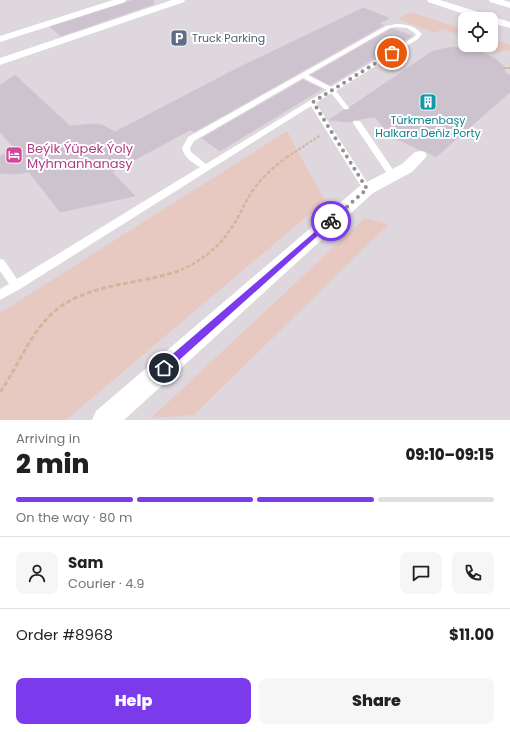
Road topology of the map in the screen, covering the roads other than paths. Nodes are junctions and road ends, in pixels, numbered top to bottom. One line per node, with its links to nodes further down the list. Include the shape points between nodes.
1 (122, 0): 9 (street)
2 (181, 0): 10 (street)
3 (431, 0): 6 (street)
4 (493, 0): 5 (street)
5 (510, 5)
6 (468, 12)
7 (498, 21): 8 (street)
8 (510, 24)
9 (0, 39)
10 (0, 62)
11 (303, 75): 12 (lane); 12 (lane, via 388,27 407,26 418,32 416,38); 17 (lane, via 190,139 186,148 187,153)
12 (332, 90): 13 (lane); 14 (lane)
13 (313, 102): 17 (lane); 19 (lane)
14 (346, 108)
15 (357, 123): 18 (lane)
16 (420, 156): 18 (street, via 408,168)
17 (207, 168): 21 (lane)
18 (393, 176): 19 (street)
19 (367, 189): 23 (street)
20 (0, 263): 21 (lane)
21 (16, 286): 22 (lane)
22 (0, 295)
23 (105, 420)

